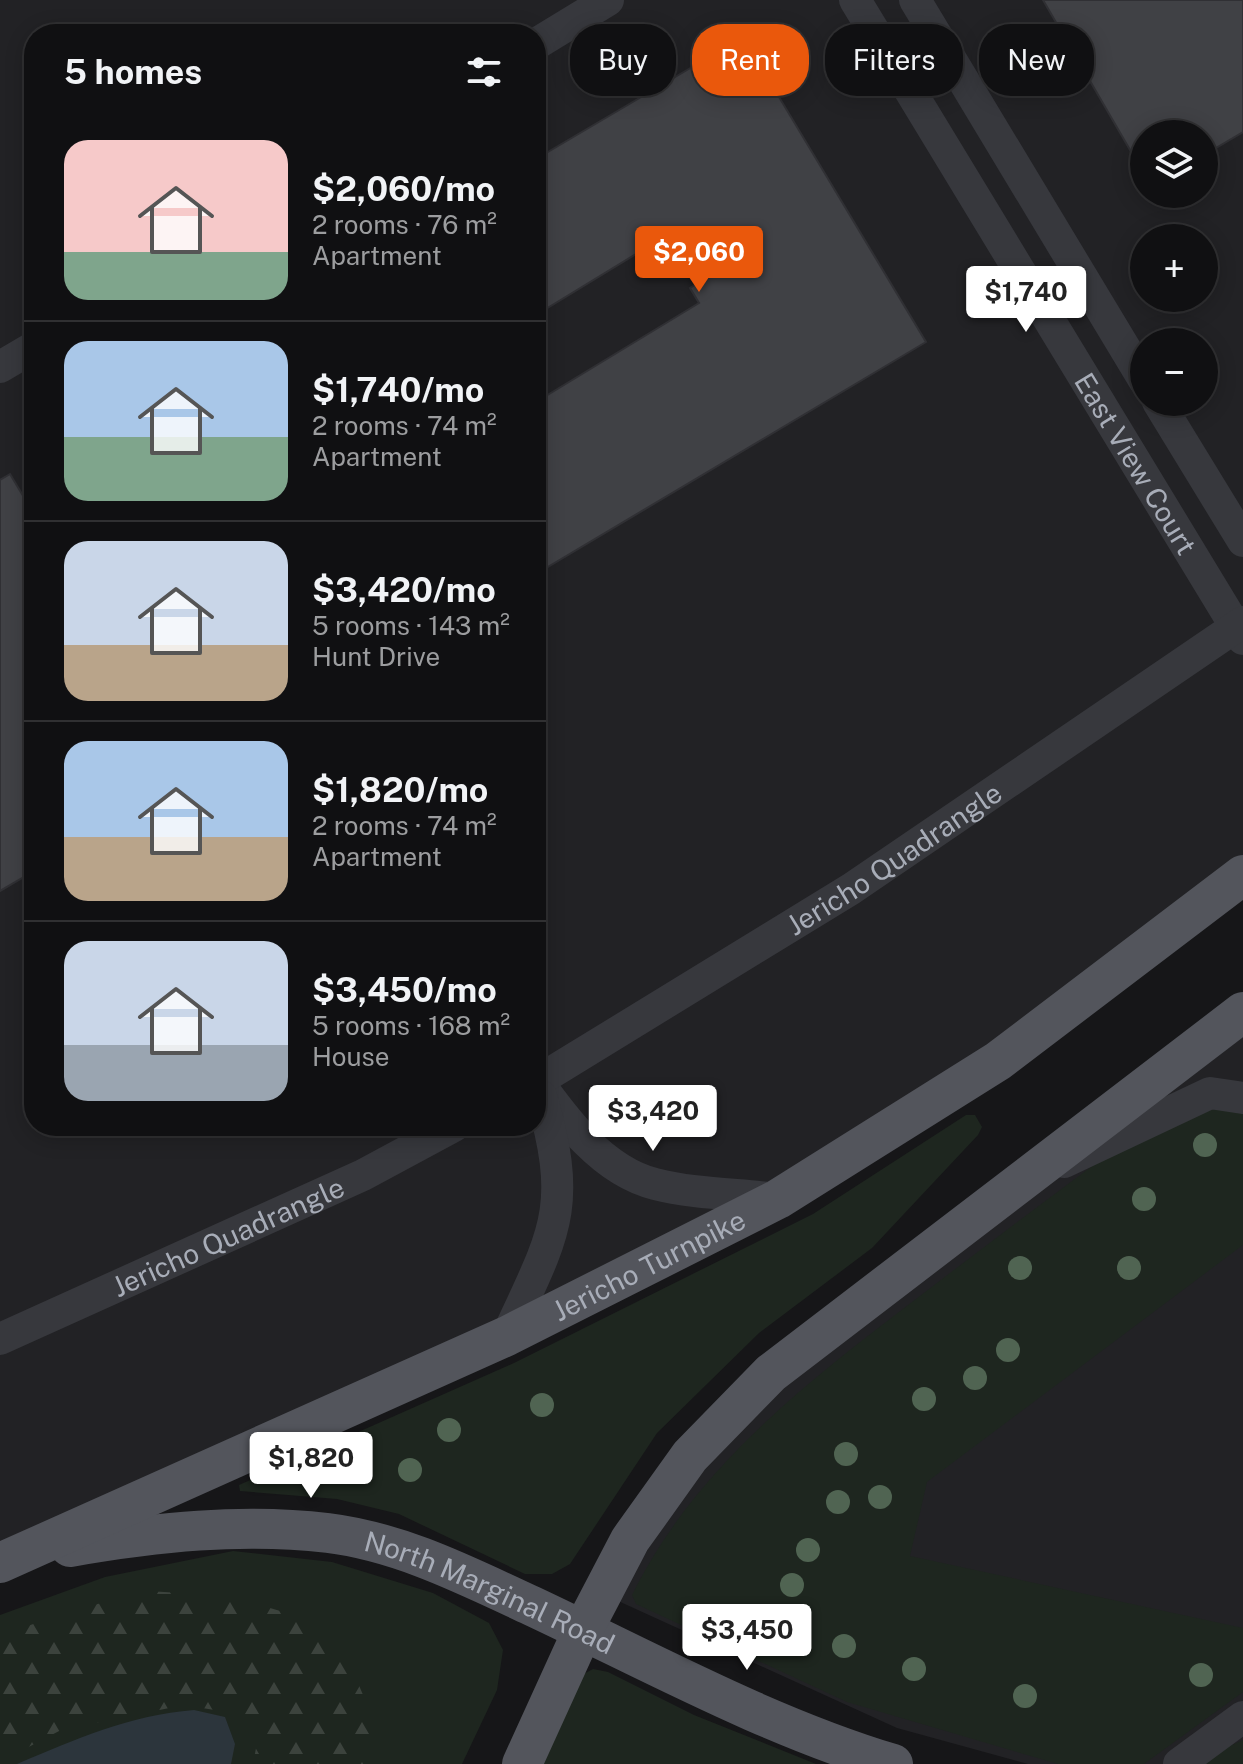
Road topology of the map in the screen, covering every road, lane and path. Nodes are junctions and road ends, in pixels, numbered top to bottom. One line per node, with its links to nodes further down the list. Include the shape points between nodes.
1 (608, 0): 4 (street)
2 (855, 0): 10 (street, East View Court)
3 (915, 0): 6 (street, East View Court)
4 (546, 38)
5 (24, 353): 7 (street)
6 (1130, 357)
7 (0, 367)
8 (1167, 416): 9 (street, East View Court)
9 (1243, 541)
10 (1241, 629): 13 (street, Jericho Quadrangle, via 851,889)
11 (1243, 875): 19 (main road, Jericho Turnpike, via 998,1061)
12 (1243, 1012): 18 (main road)
13 (546, 1075)
14 (546, 1093): 19 (street, via 579,1134 615,1166 654,1184)
15 (1243, 1098): 18 (street, via 1210,1093)
16 (546, 1114): 20 (street, via 556,1147 560,1195 552,1238)
17 (435, 1136): 21 (street, Jericho Quadrangle, via 363,1175)
18 (1014, 1186): 23 (main road, via 771,1373 682,1468 630,1540)
19 (778, 1199): 20 (main road, Jericho Turnpike)
20 (507, 1336): 22 (main road, Jericho Turnpike)
21 (0, 1339)
22 (7, 1560): 23 (main road, North Marginal Road, via 133,1536 234,1527 331,1533 425,1556)
23 (583, 1630): 25 (main road); 26 (main road, North Marginal Road, via 838,1747)
24 (1243, 1717): 27 (street)
25 (522, 1764)
26 (893, 1764)
27 (1179, 1764)

